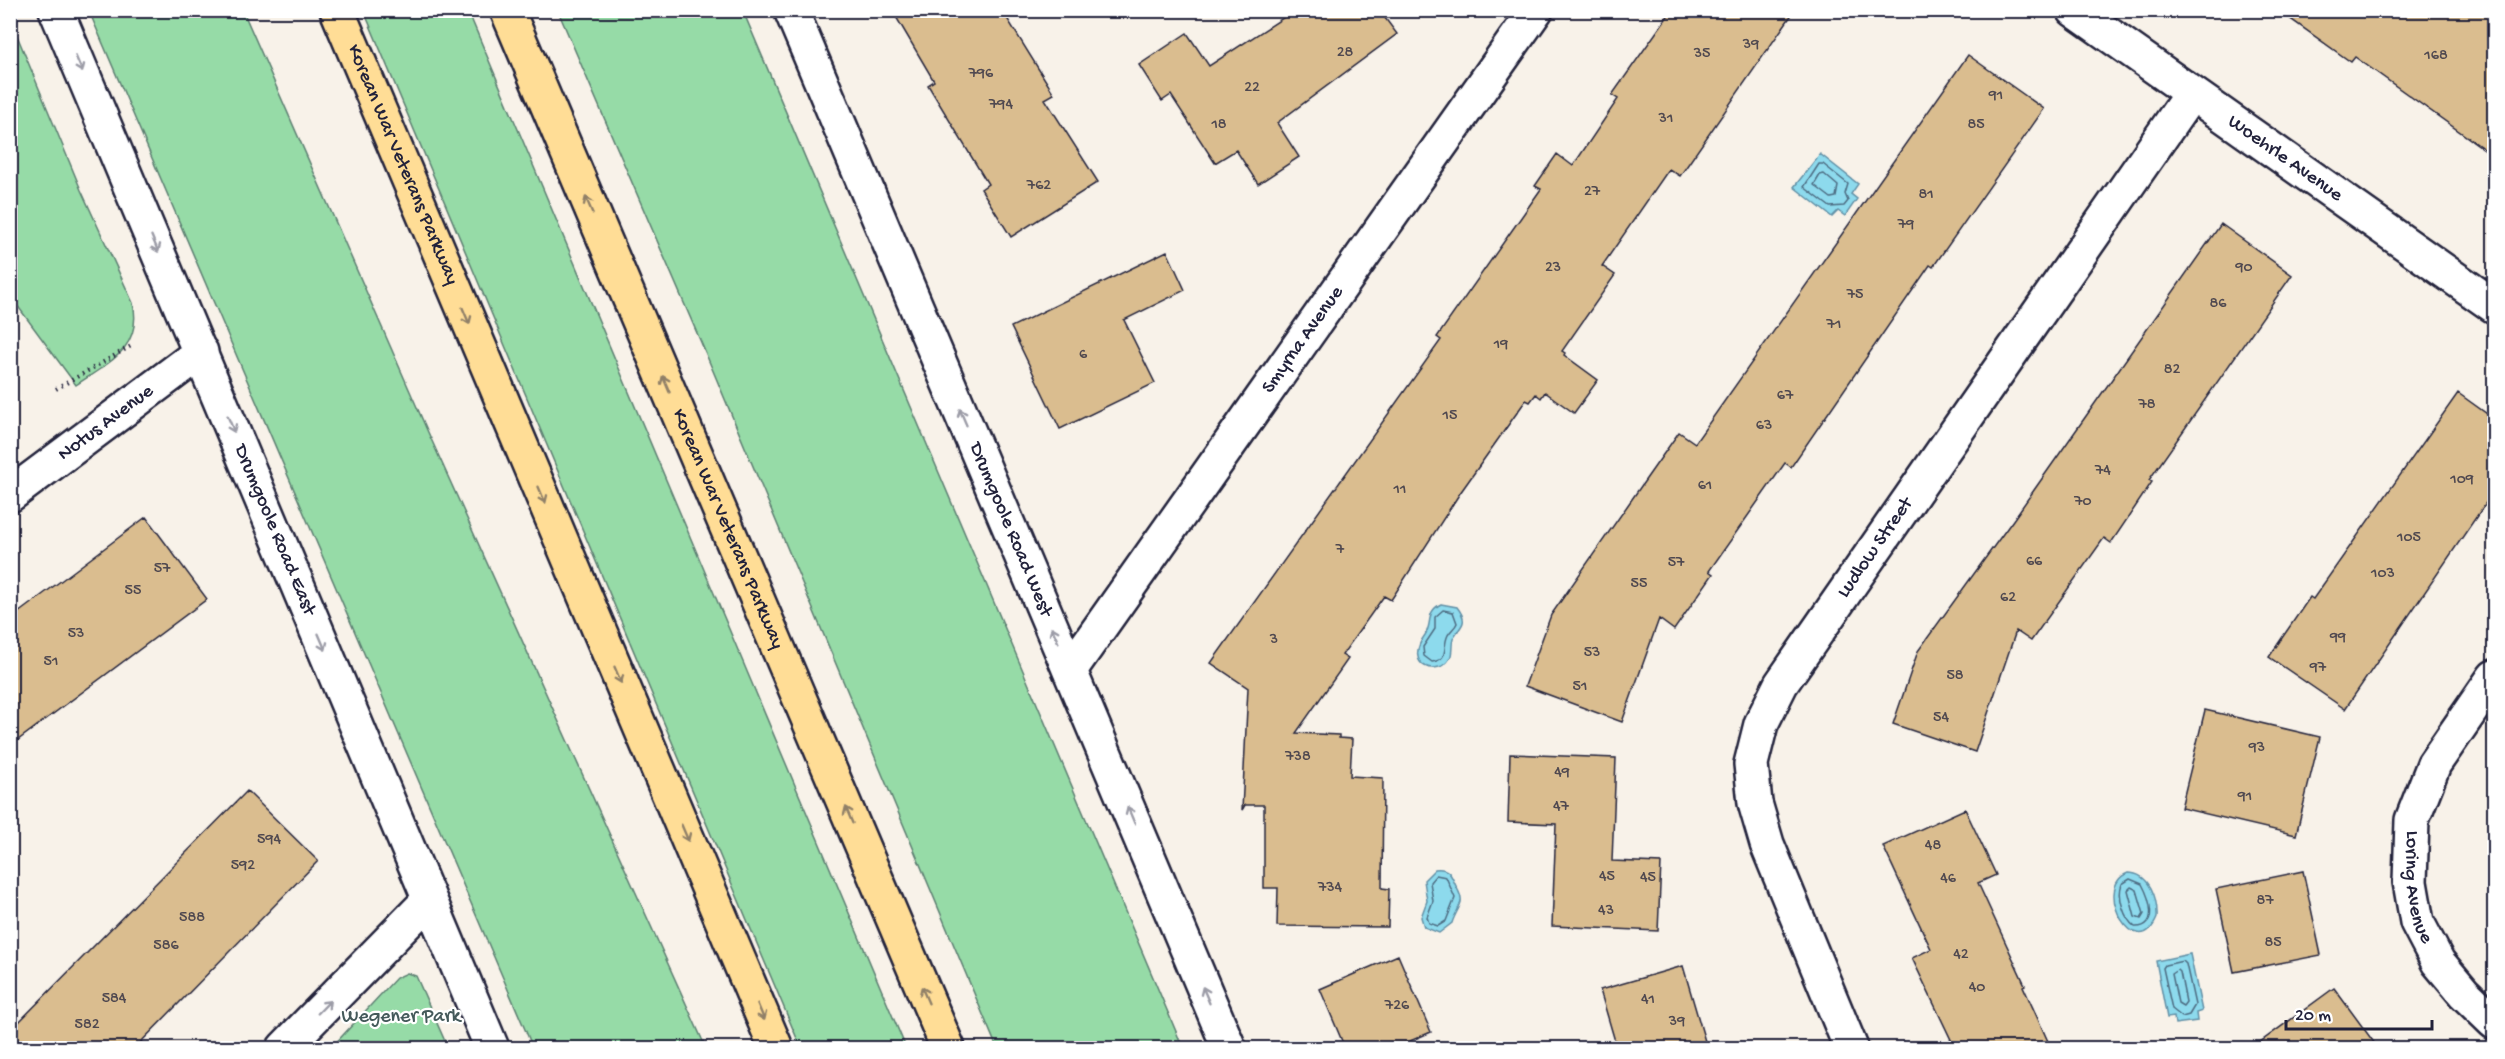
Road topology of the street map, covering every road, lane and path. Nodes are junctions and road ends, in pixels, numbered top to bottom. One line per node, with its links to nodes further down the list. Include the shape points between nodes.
1 (57, 10): 10 (street, Drumgoole Road East, one-way to 10)
2 (337, 10): 19 (highway, Korean War Veterans Parkway, one-way to 19)
3 (507, 10): 20 (highway, Korean War Veterans Parkway, one-way to 3)
4 (791, 10): 13 (street, Drumgoole Road West, one-way to 4)
5 (1536, 10): 13 (street, Smyrna Avenue)
6 (2074, 10): 7 (street, Woehrle Avenue)
7 (2191, 94): 8 (street, Woehrle Avenue); 22 (street, Ludlow Street, via 1781,684 1761,724 1751,764 1755,803 1767,844)
8 (2494, 306)
9 (133, 345): 11 (path)
10 (201, 352): 12 (street, Notus Avenue); 15 (street, Drumgoole Road East, one-way to 15)
11 (56, 389)
12 (10, 495)
13 (1070, 670): 21 (street, Drumgoole Road West, one-way to 13)
14 (2494, 677): 16 (street, Loring Avenue, via 2434,764 2412,820 2410,882 2417,922 2438,962)
15 (429, 900): 17 (street, one-way to 15); 18 (street, Drumgoole Road East)
16 (2494, 1022)
17 (284, 1048)
18 (492, 1048)
19 (776, 1048)
20 (948, 1048)
21 (1229, 1048)
22 (1851, 1048)

